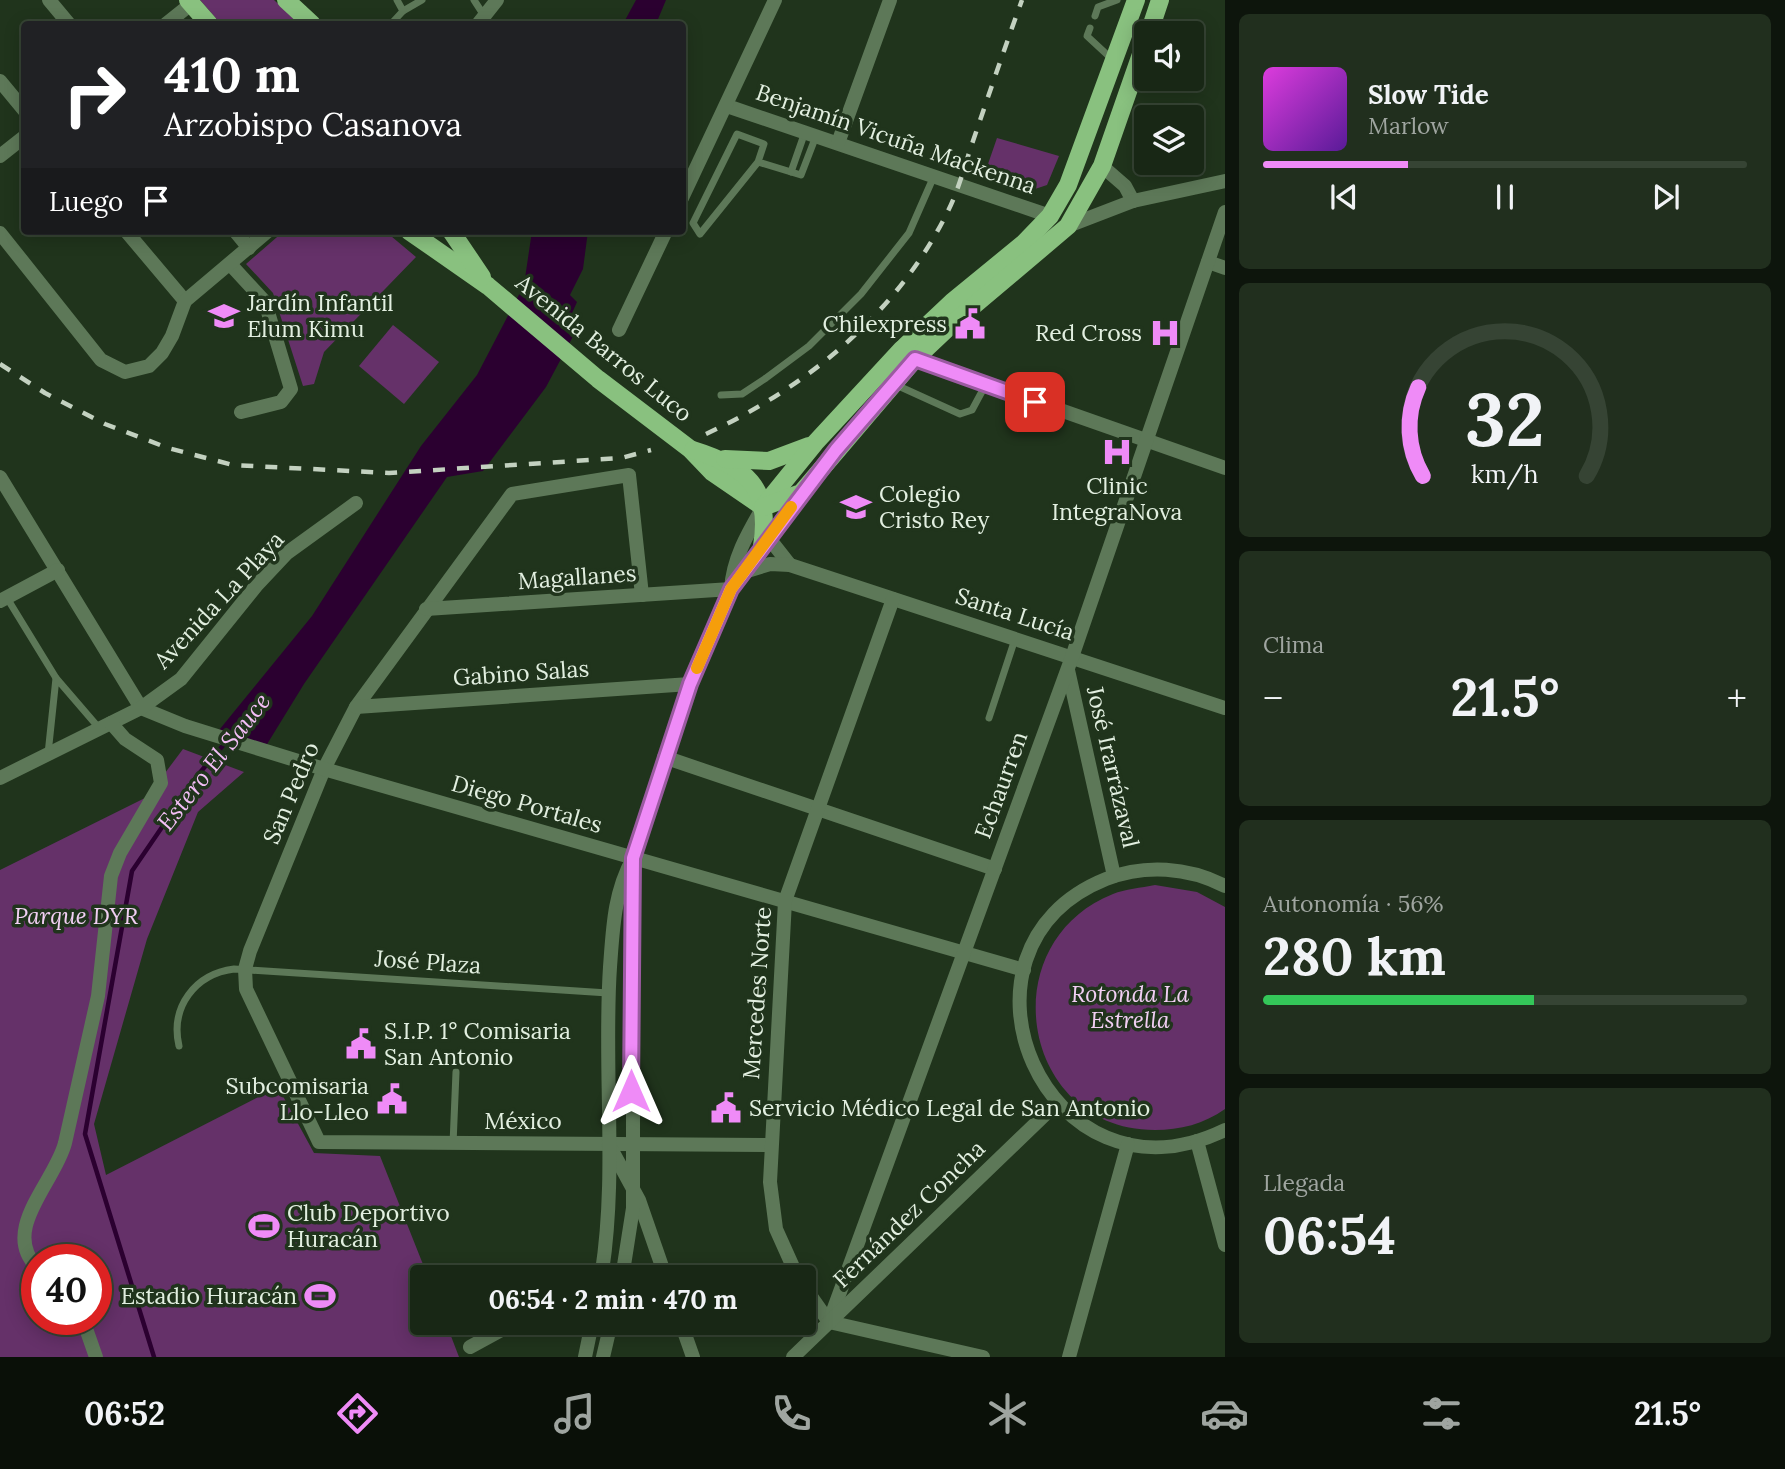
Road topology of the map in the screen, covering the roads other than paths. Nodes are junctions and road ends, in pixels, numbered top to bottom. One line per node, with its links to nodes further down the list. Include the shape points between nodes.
1 (49, 0): 15 (street)
2 (286, 0): 18 (main road)
3 (397, 0): 13 (lane)
4 (422, 0): 13 (lane)
5 (474, 0): 20 (lane)
6 (496, 0): 20 (street)
7 (775, 0): 28 (street)
8 (890, 0): 31 (street)
9 (1117, 0): 14 (lane, via 1098,8)
10 (1136, 0): 23 (main road)
11 (1160, 0): 21 (main road)
12 (190, 2): 16 (street); 17 (main road)
13 (403, 11): 19 (lane)
14 (1095, 16)
15 (66, 21)
16 (169, 21)
17 (206, 21)
18 (309, 21)
19 (394, 21)
20 (481, 21)
21 (1153, 21)
22 (1090, 28): 23 (lane, via 1087,36)
23 (1115, 62): 26 (main road)
24 (1134, 74): 34 (main road)
25 (0, 81): 27 (street)
26 (1102, 96): 34 (main road); 40 (main road, via 1068,185)
27 (21, 106)
28 (727, 106): 29 (street, Benjamín Vicuña Mackenna); 37 (street)
29 (811, 134): 31 (street, Benjamín Vicuña Mackenna); 33 (lane, via 791,172)
30 (21, 139): 32 (street)
31 (838, 143): 35 (street, Benjamín Vicuña Mackenna)
32 (0, 156)
33 (758, 162): 33 (lane, via 749,172 700,234 693,223 737,134 764,144)
34 (1102, 166): 38 (street, via 1125,186); 41 (main road)
35 (934, 175): 40 (street, Benjamín Vicuña Mackenna); 59 (lane, via 909,233 861,294 809,346 766,378 742,394)
36 (1225, 181): 38 (street)
37 (686, 190)
38 (1133, 201): 41 (street)
39 (1225, 212): 50 (street, Echaurren)
40 (1050, 216): 62 (main road, via 901,350)
41 (1068, 226): 56 (main road)
42 (0, 233): 54 (street, via 112,368 132,372 149,366 172,336)
43 (129, 235): 54 (street)
44 (238, 235): 49 (street)
45 (264, 235): 49 (street)
46 (414, 235): 53 (main road, Avenida Barros Luco)
47 (454, 235): 53 (main road, Avenida Barros Luco)
48 (664, 235): 55 (street)
49 (249, 248): 51 (street)
50 (1208, 262): 52 (street); 61 (street, Echaurren)
51 (230, 264): 54 (street); 60 (street, via 265,302 290,389 281,402)
52 (1225, 268)
53 (488, 286): 63 (main road, Avenida Barros Luco)
54 (185, 301)
55 (619, 330)
56 (915, 359): 57 (main road); 58 (street)
57 (894, 384): 58 (lane, via 960,414 972,410); 67 (main road)
58 (986, 384): 61 (street)
59 (721, 395)
60 (241, 412)
61 (1146, 441): 65 (street); 80 (street, Echaurren)
62 (816, 443): 64 (main road, via 769,461); 69 (main road)
63 (690, 449): 64 (main road, Avenida Barros Luco); 69 (main road, Avenida Barros Luco, via 712,472)
64 (717, 457): 69 (main road, Avenida Barros Luco, via 754,483)
65 (1225, 468)
66 (0, 477): 72 (street)
67 (801, 493): 69 (main road); 70 (street)
68 (356, 503): 84 (street, Avenida La Playa, via 287,553 181,679)
69 (763, 507): 70 (main road); 74 (street, via 732,571)
70 (765, 541): 71 (street); 73 (street)
71 (790, 565): 73 (street, Santa Lucía, via 770,564); 77 (street, Santa Lucía)
72 (58, 570): 76 (street); 84 (street)
73 (744, 572): 74 (street)
74 (731, 589): 75 (street, Magallanes); 82 (street)
75 (642, 595): 78 (street, Magallanes); 78 (street, San Pedro, via 629,475 512,494)
76 (4, 599): 81 (lane)
77 (893, 599): 79 (street, Santa Lucía); 92 (street, Mercedes Norte)
78 (426, 610): 83 (street, San Pedro)
79 (1015, 638): 80 (street, Santa Lucía); 86 (lane)
80 (1070, 663): 85 (street, Santa Lucía); 94 (street, Echaurren); 95 (street, José Irarrázaval)
81 (56, 678): 87 (lane); 88 (lane)
82 (690, 684): 83 (street, Gabino Salas); 89 (street)
83 (356, 707): 90 (street, San Pedro)
84 (141, 708): 87 (street, Avenida La Playa); 90 (street, Diego Portales)
85 (1225, 708)
86 (989, 718)
87 (105, 726): 88 (street, Avenida La Playa); 113 (street, via 157,760 161,783 115,864 98,996 63,1152 20,1225)
88 (48, 754): 91 (street, Avenida La Playa)
89 (664, 757): 92 (street); 93 (street)
90 (324, 769): 93 (street, Diego Portales); 99 (street, San Pedro)
91 (0, 778)
92 (816, 810): 94 (street); 97 (street, Mercedes Norte)
93 (633, 858): 97 (street, Diego Portales); 101 (street, via 615,904); 108 (street)
94 (995, 869): 98 (street, Echaurren)
95 (1114, 876): 96 (street, via 1172,870); 100 (street, via 1063,907 1040,936)
96 (1225, 886)
97 (785, 901): 98 (street, Diego Portales); 111 (street, Mercedes Norte)
98 (964, 953): 100 (street, Diego Portales); 120 (street, Echaurren)
99 (245, 969): 101 (lane, José Plaza); 102 (lane, José Plaza, via 214,974 189,993 178,1019); 110 (street, México, via 250,998 319,1142)
100 (1024, 970): 104 (street, via 1019,1013 1023,1041 1036,1075)
101 (608, 993): 107 (street)
102 (179, 1046)
103 (456, 1073): 110 (lane)
104 (1056, 1104): 109 (street, via 1089,1129); 120 (street, Fernández Concha)
105 (1225, 1130): 106 (street)
106 (1197, 1141): 109 (street, via 1170,1147); 114 (street)
107 (608, 1143): 108 (street, México); 110 (street, México); 112 (street); 115 (street, via 608,1205)
108 (631, 1143): 111 (street, México); 112 (street)
109 (1128, 1144): 133 (street)
110 (453, 1145)
111 (770, 1145): 118 (street, Mercedes Norte, via 776,1229)
112 (633, 1186): 116 (street); 117 (street)
113 (22, 1244)
114 (1225, 1245)
115 (600, 1265)
116 (624, 1265)
117 (661, 1265)
118 (792, 1265)
119 (816, 1304): 120 (street)
120 (829, 1322): 131 (street, Fernández Concha); 132 (street)
121 (88, 1335): 127 (street)
122 (492, 1335): 126 (street)
123 (590, 1335): 128 (street)
124 (608, 1335): 129 (street)
125 (685, 1335): 130 (street)
126 (470, 1347)
127 (96, 1357)
128 (585, 1357)
129 (603, 1357)
130 (693, 1357)
131 (793, 1357)
132 (984, 1357)
133 (1069, 1357)

